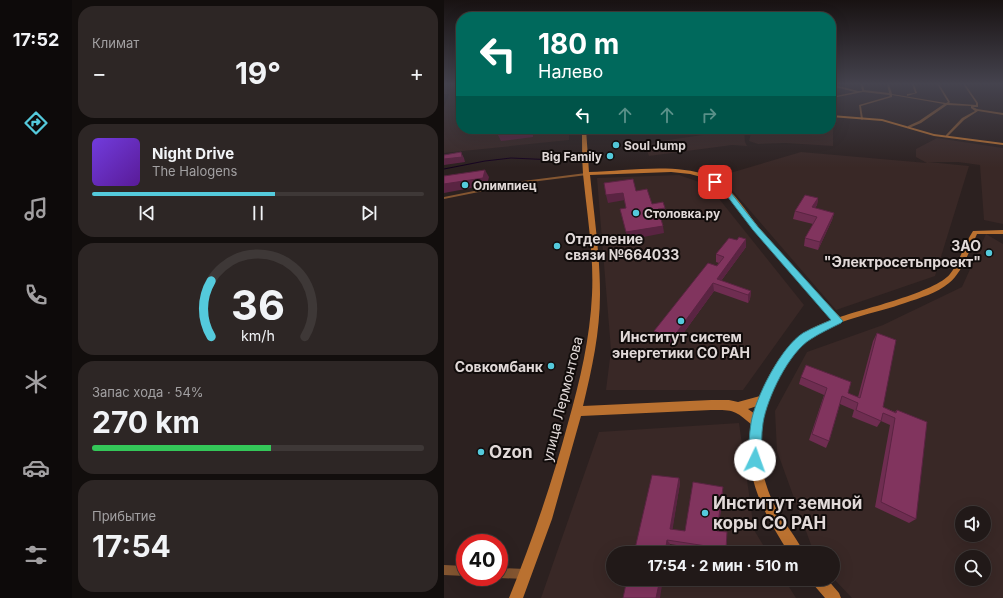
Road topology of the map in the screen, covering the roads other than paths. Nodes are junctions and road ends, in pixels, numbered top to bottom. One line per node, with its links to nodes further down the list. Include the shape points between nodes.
1 (861, 112): 7 (street)
2 (935, 112): 8 (street)
3 (974, 112): 10 (street, via 963,119)
4 (989, 112): 5 (street)
5 (1003, 114)
6 (836, 116): 7 (street)
7 (862, 119): 8 (street, via 882,120)
8 (909, 127): 10 (street, via 934,135)
9 (584, 134): 12 (street, улица Лермонтова)
10 (947, 136): 11 (street)
11 (1003, 144)
12 (586, 174): 13 (street, via 523,182); 15 (street, via 671,170 707,177 726,190); 18 (street, улица Лермонтова, via 594,232 595,307 593,342)
13 (444, 198)
14 (1003, 232): 15 (street, via 974,232 953,276 948,281 916,296)
15 (838, 321): 16 (street, via 806,336 796,345 784,360)
16 (765, 399): 17 (street); 19 (street)
17 (738, 407): 18 (street, via 711,405); 19 (street)
18 (577, 411): 24 (street, улица Лермонтова, via 560,472)
19 (757, 422): 20 (street, via 755,460 761,487 775,518)
20 (793, 546)
21 (444, 570): 22 (street)
22 (456, 571)
23 (508, 573): 24 (street)
24 (525, 574): 26 (street, улица Лермонтова)
25 (824, 586): 27 (street)
26 (516, 598)
27 (834, 598)

